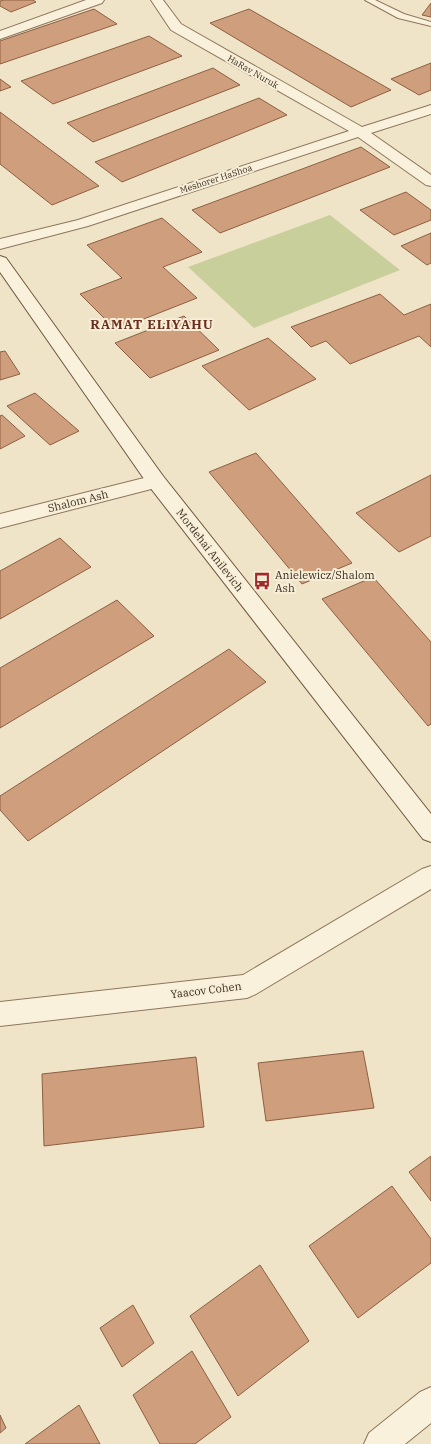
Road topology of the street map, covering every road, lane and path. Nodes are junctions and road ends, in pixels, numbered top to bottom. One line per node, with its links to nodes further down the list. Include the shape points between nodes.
1 (98, 0): 5 (street)
2 (157, 0): 7 (street, HaRav Nuruk, via 176,27)
3 (369, 0): 4 (lane, via 401,16)
4 (431, 24)
5 (0, 35)
6 (431, 109): 7 (street, Meshorer HaShoa)
7 (360, 132): 8 (street, HaRav Nuruk); 9 (street, Meshorer HaShoa, via 83,223)
8 (431, 182)
9 (0, 244)
10 (0, 260): 11 (street, Mordehai Anilevich)
11 (156, 481): 12 (street, Shalom Ash); 13 (street, Mordehai Anilevich)
12 (0, 521)
13 (431, 832)
14 (431, 876): 15 (street, Yaacov Cohen, via 247,986)
15 (0, 1014)
16 (431, 1403): 17 (street)
17 (380, 1444)

